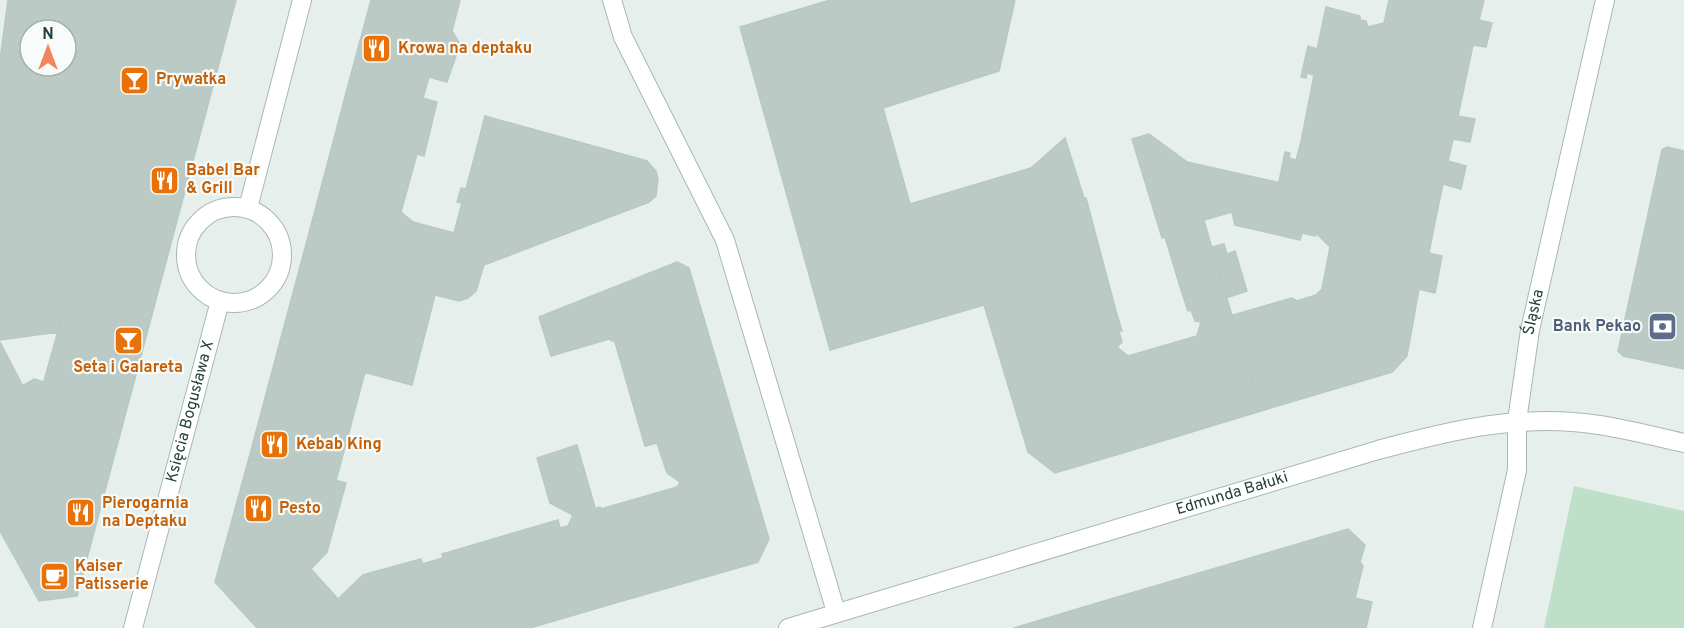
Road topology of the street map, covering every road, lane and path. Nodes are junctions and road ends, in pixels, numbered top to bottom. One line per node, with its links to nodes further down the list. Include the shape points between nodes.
1 (302, 0): 4 (street)
2 (612, 0): 8 (street, via 623,37 725,240)
3 (1605, 0): 6 (street, Śląska, via 1530,330)
4 (248, 208): 5 (street, via 229,207 213,212 200,221 186,250 194,281); 5 (street, via 271,224 279,237 281,267 264,292 251,300)
5 (220, 301): 9 (street, Księcia Bogusława X)
6 (1517, 421): 7 (street, Edmunda Bałuki, via 1599,425); 8 (street, Edmunda Bałuki, via 1472,426 1378,450); 11 (street, Śląska, via 1517,470)
7 (1684, 443)
8 (836, 612): 10 (street, Edmunda Bałuki)
9 (133, 628)
10 (788, 628)
11 (1482, 628)

